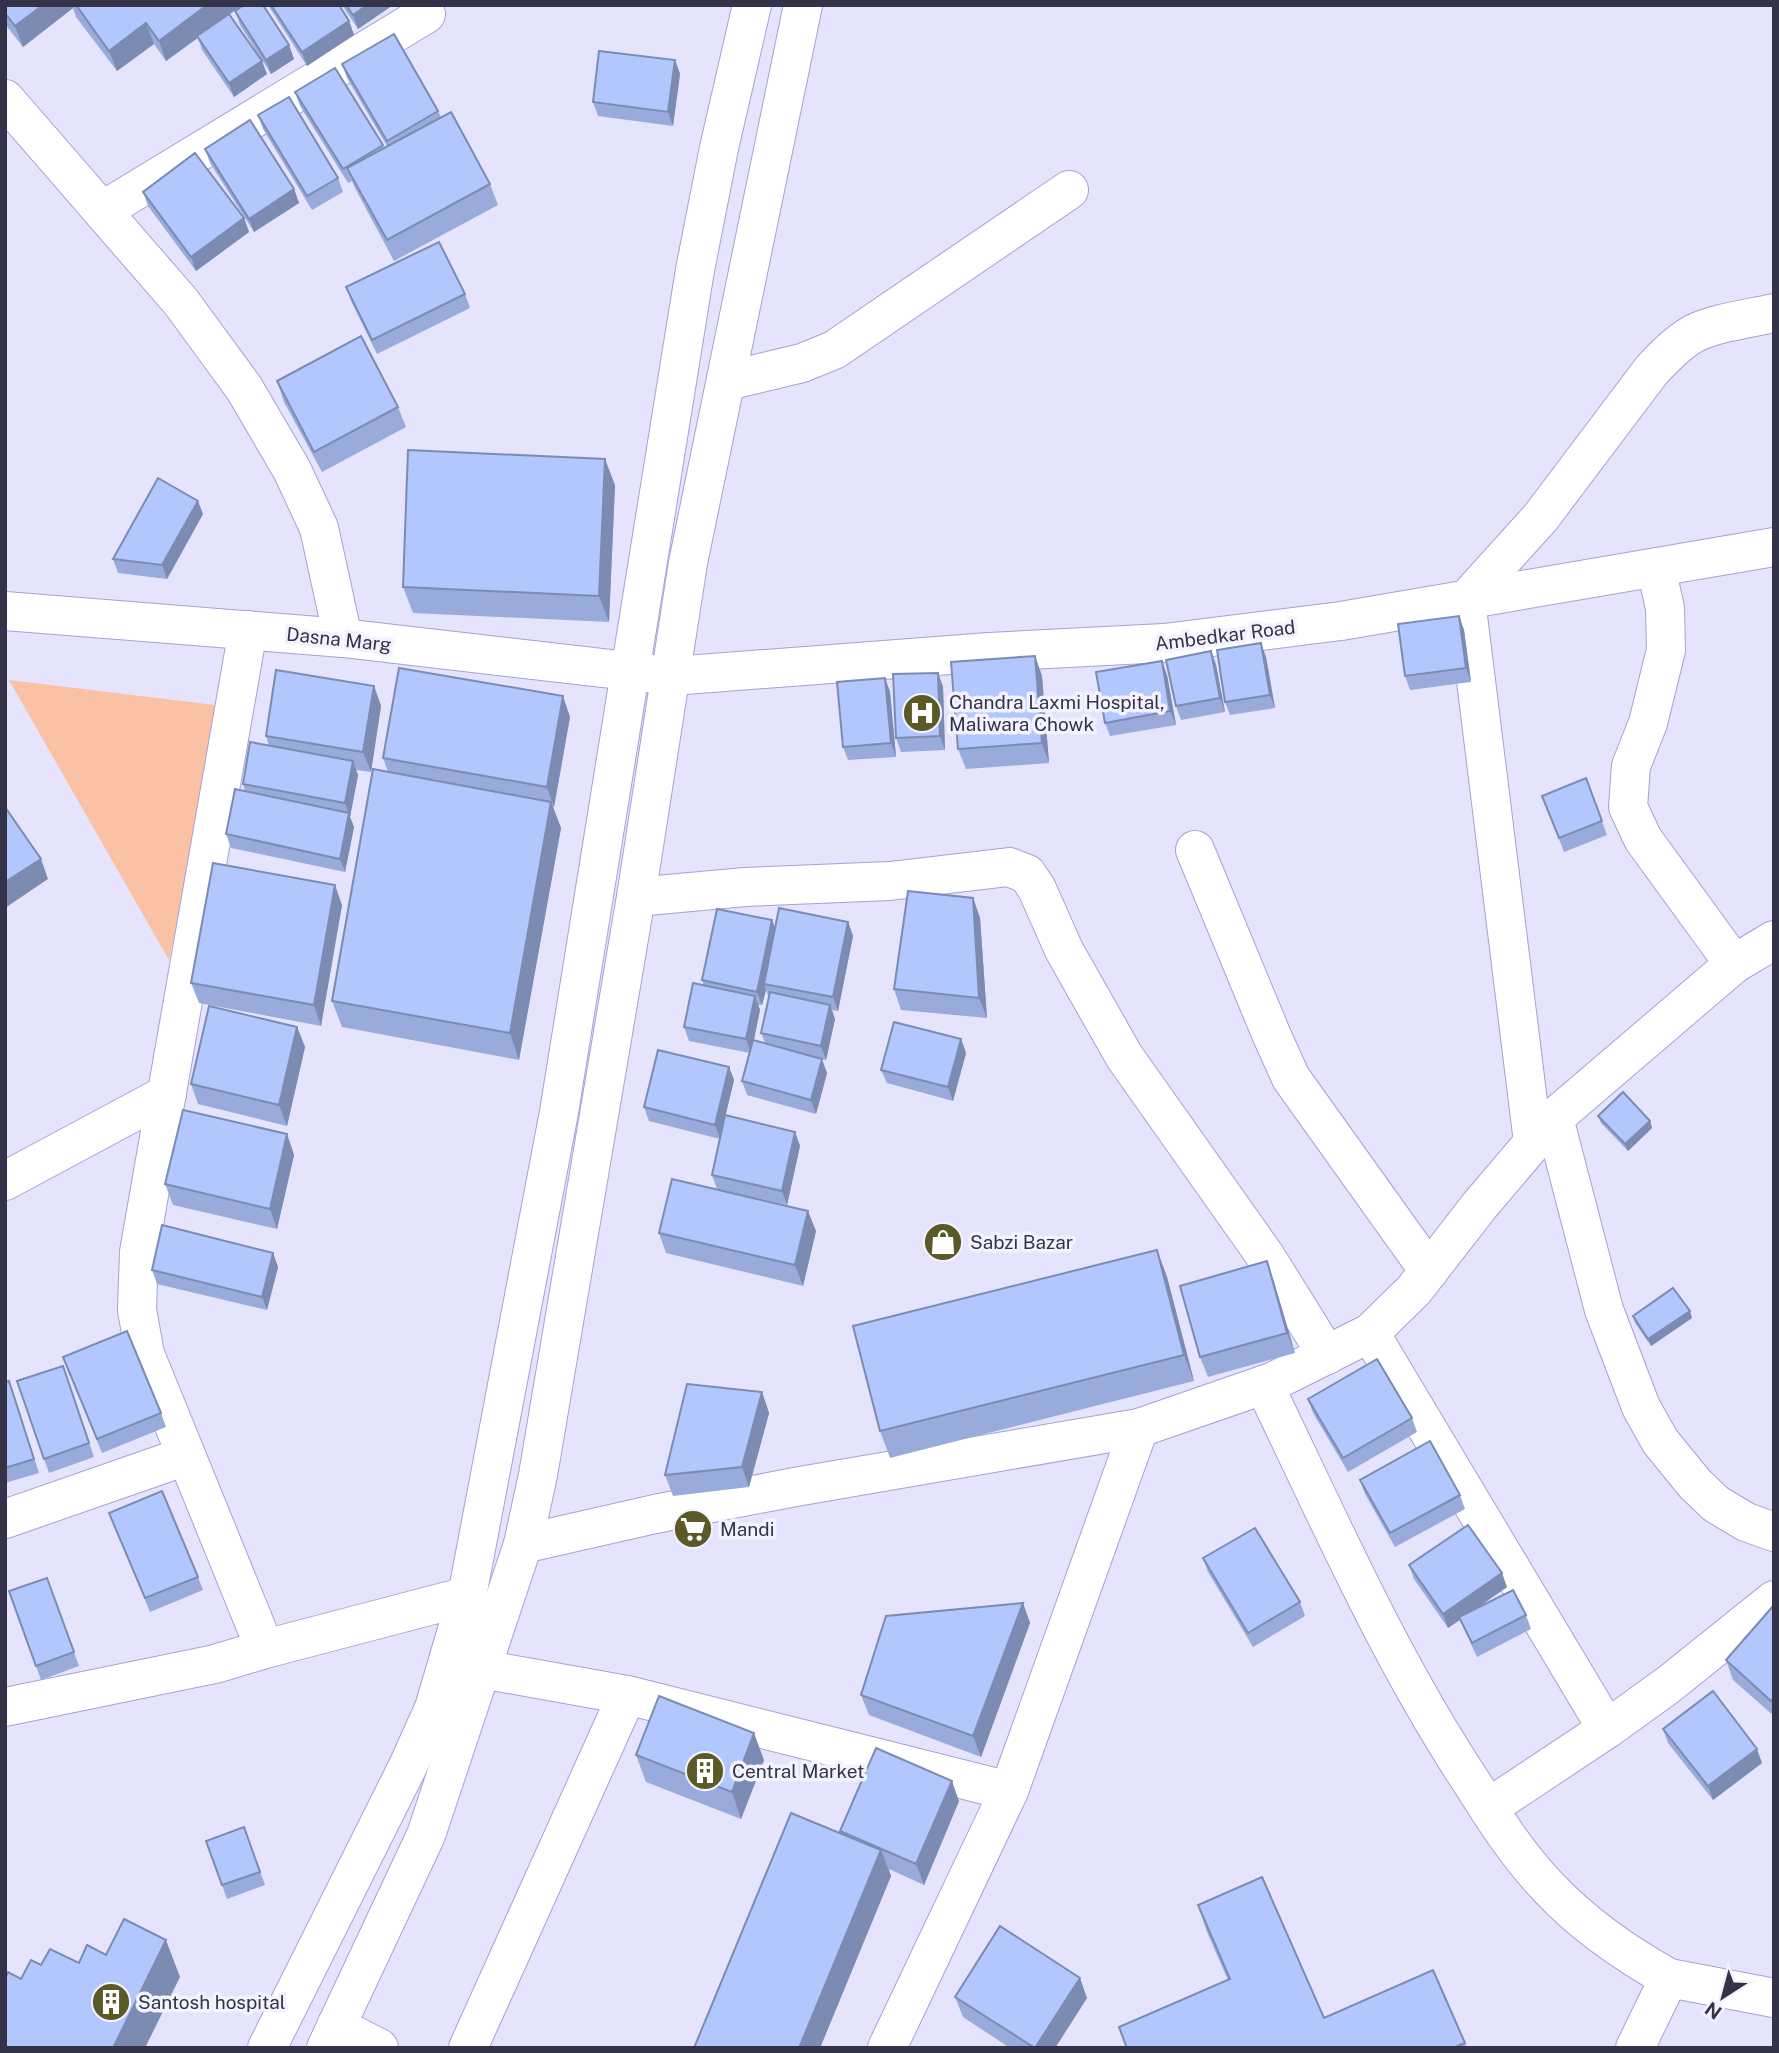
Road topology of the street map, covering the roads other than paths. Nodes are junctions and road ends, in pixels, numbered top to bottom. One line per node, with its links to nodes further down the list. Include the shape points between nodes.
1 (752, 5): 15 (street, via 695,270)
2 (803, 5): 8 (street)
3 (426, 14): 6 (street)
4 (5, 99): 6 (street)
5 (1069, 190): 8 (street, via 834,350 802,363)
6 (102, 211): 14 (street, via 181,302 244,387 292,470 319,528)
7 (1774, 313): 11 (street, via 1693,334 1670,352 1541,517)
8 (727, 380): 16 (street, via 688,563)
9 (1774, 547): 10 (street, Ambedkar Road)
10 (1656, 568): 11 (street, Ambedkar Road); 20 (street, via 1665,608 1666,650 1648,723 1631,766 1628,807 1643,839)
11 (1466, 600): 16 (street, Ambedkar Road, via 1164,643); 22 (street)
12 (5, 611): 13 (street, Dasna Marg)
13 (248, 630): 14 (street, Dasna Marg); 21 (street)
14 (343, 638): 15 (street, Dasna Marg)
15 (631, 672): 16 (street, Dasna Marg); 33 (street, via 559,1112)
16 (672, 676): 18 (street)
17 (1195, 850): 24 (street, via 1292,1077)
18 (636, 897): 26 (street, via 890,881 1009,867 1027,874 1124,1056 1266,1257); 32 (street)
19 (1774, 940): 20 (street)
20 (1734, 964): 22 (street)
21 (167, 1094): 23 (street); 29 (street, via 139,1252 137,1310 145,1354)
22 (1544, 1130): 24 (street); 31 (street, via 1604,1310 1641,1407 1660,1441 1716,1504)
23 (5, 1181)
24 (1429, 1271): 25 (street)
25 (1370, 1334): 26 (street); 39 (street)
26 (1327, 1355): 27 (street)
27 (1264, 1385): 28 (street); 41 (street, via 1409,1682)
28 (1139, 1428): 32 (street, via 770,1492); 40 (street)
29 (186, 1456): 30 (street); 35 (street)
30 (5, 1519)
31 (1774, 1532)
32 (523, 1544): 36 (street)
33 (467, 1596): 35 (street); 45 (street, via 434,1708)
34 (1774, 1600): 39 (street)
35 (265, 1649): 38 (street, via 215,1664)
36 (481, 1669): 37 (street); 44 (street, via 426,1835)
37 (627, 1695): 40 (street); 47 (street)
38 (5, 1707)
39 (1607, 1729): 41 (street)
40 (1009, 1791): 48 (street)
41 (1488, 1808): 42 (street, via 1508,1840 1551,1890 1592,1927)
42 (1669, 1978): 43 (street); 49 (street)
43 (1774, 1998)
44 (331, 2037): 46 (street)
45 (267, 2048)
46 (379, 2048)
47 (468, 2048)
48 (887, 2048)
49 (1635, 2048)

